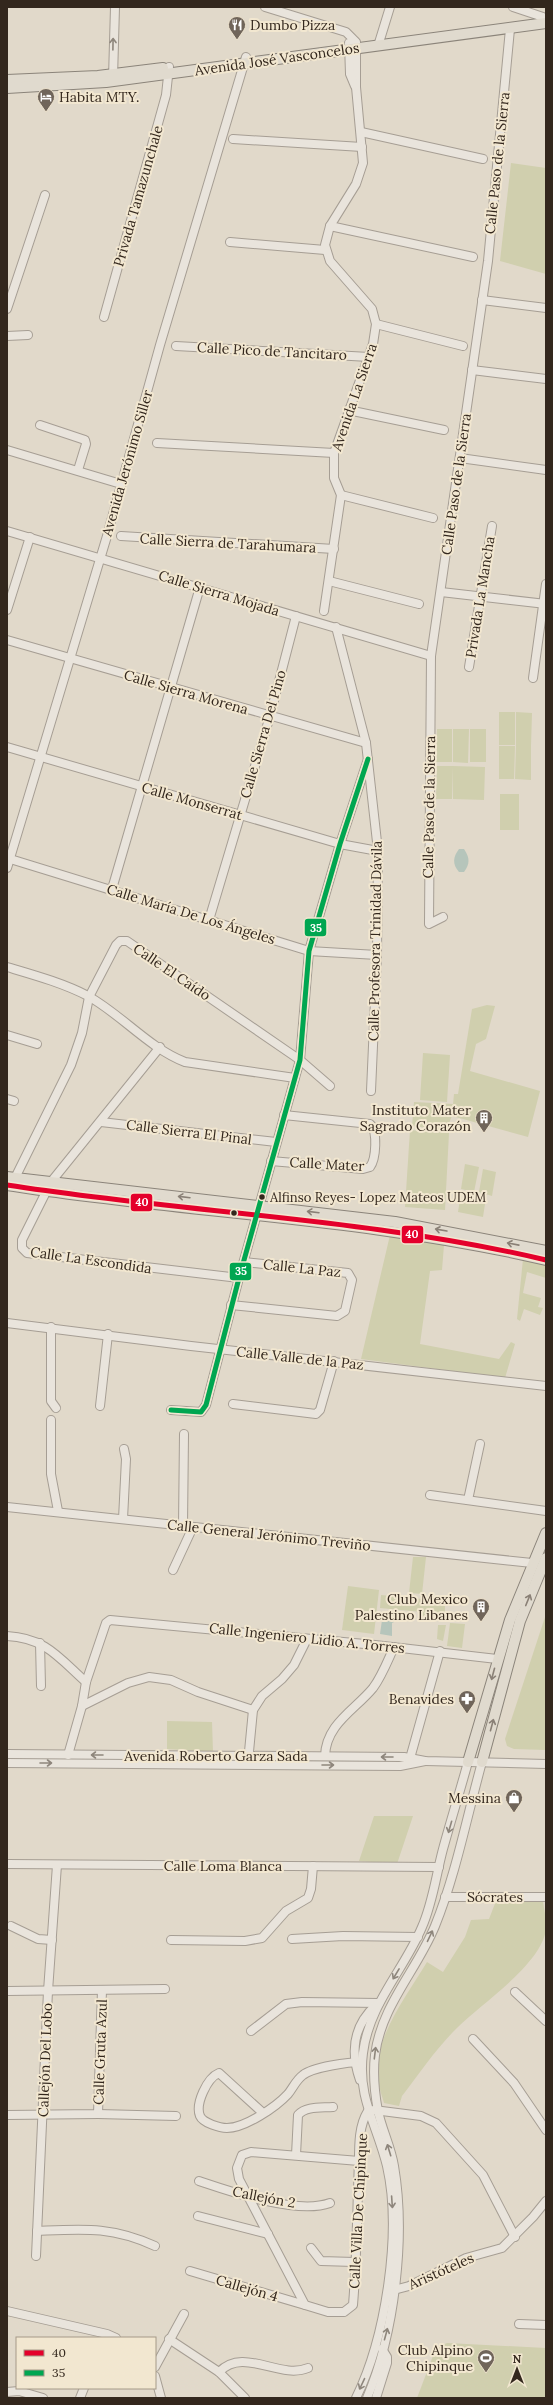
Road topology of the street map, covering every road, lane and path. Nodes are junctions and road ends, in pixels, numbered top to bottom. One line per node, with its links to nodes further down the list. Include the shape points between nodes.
1 (115, 7): 11 (street, one-way to 1)
2 (264, 7): 8 (street, via 346,32 352,36)
3 (390, 7): 7 (street)
4 (513, 7): 5 (street)
5 (545, 19): 6 (main road, Avenida José Vasconcelos); 7 (main road, Avenida José Vasconcelos)
6 (510, 29): 7 (main road, Avenida José Vasconcelos); 23 (street, Calle Paso de la Sierra, via 489,253)
7 (379, 42): 8 (main road, Avenida José Vasconcelos)
8 (353, 46): 9 (main road, Avenida José Vasconcelos); 14 (street)
9 (246, 60): 10 (main road, Avenida José Vasconcelos); 44 (street, Avenida Jerónimo Siller)
10 (169, 70): 11 (main road, Avenida José Vasconcelos); 26 (street, Privada Tamazunchale, via 166,95)
11 (113, 78): 12 (main road, Avenida José Vasconcelos); 13 (main road, Avenida José Vasconcelos)
12 (7, 80)
13 (7, 88)
14 (361, 132): 16 (street); 17 (street)
15 (233, 139): 16 (street)
16 (362, 147): 19 (street, via 363,163 359,178)
17 (484, 159)
18 (45, 195): 25 (street)
19 (330, 226): 21 (street, via 325,240); 22 (street)
20 (230, 242): 21 (street)
21 (325, 250): 27 (street, Avenida La Sierra, via 330,261 372,309)
22 (473, 257)
23 (482, 300): 24 (street); 33 (street, Calle Paso de la Sierra)
24 (546, 308)
25 (7, 309)
26 (104, 317)
27 (376, 324): 31 (street); 32 (street, Avenida La Sierra)
28 (28, 335): 29 (street)
29 (7, 336)
30 (176, 346): 32 (street, Calle Pico de Tancitaro)
31 (463, 346)
32 (369, 357): 35 (street, Avenida La Sierra)
33 (472, 370): 34 (street); 41 (street, Calle Paso de la Sierra)
34 (546, 379)
35 (348, 410): 37 (street); 40 (street, Avenida La Sierra)
36 (40, 425): 42 (street, via 85,440)
37 (444, 430)
38 (157, 443): 40 (street)
39 (7, 450): 42 (street)
40 (334, 453): 45 (street, Avenida La Sierra, via 334,478)
41 (460, 458): 43 (street); 56 (street, Calle Paso de la Sierra)
42 (78, 470): 44 (street)
43 (546, 470)
44 (121, 484): 52 (street, Avenida Jerónimo Siller)
45 (341, 495): 46 (street); 51 (street, Avenida La Sierra)
46 (433, 518)
47 (492, 526): 57 (street, Privada La Mancha)
48 (7, 531): 50 (street, Calle Sierra Mojada)
49 (122, 536): 51 (street, Calle Sierra de Tarahumara)
50 (30, 537): 52 (street, Calle Sierra Mojada); 60 (street)
51 (334, 549): 53 (street, Avenida La Sierra)
52 (100, 558): 55 (street, Calle Sierra Mojada); 66 (street, Avenida Jerónimo Siller)
53 (329, 582): 58 (street); 61 (street, Avenida La Sierra)
54 (546, 584): 59 (street)
55 (200, 587): 62 (street, Calle Sierra Mojada); 69 (street)
56 (441, 592): 57 (street); 65 (street, Calle Paso de la Sierra)
57 (480, 597): 59 (street); 67 (street, Privada La Mancha)
58 (419, 604)
59 (544, 604): 68 (street)
60 (7, 610)
61 (324, 611)
62 (296, 616): 63 (street, Calle Sierra Mojada); 70 (street, Calle Sierra Del Pino)
63 (336, 627): 65 (street, Calle Sierra Mojada); 71 (street, Calle Profesora Trinidad Dávila)
64 (7, 640): 66 (street, Calle Sierra Morena)
65 (431, 656): 82 (street, Calle Paso de la Sierra, via 429,924)
66 (70, 658): 69 (street, Calle Sierra Morena); 73 (street, Avenida Jerónimo Siller)
67 (469, 667)
68 (533, 678)
69 (169, 687): 70 (street, Calle Sierra Morena); 75 (street)
70 (270, 716): 71 (street, Calle Sierra Morena); 76 (street, Calle Sierra Del Pino)
71 (366, 743): 74 (street, Calle Profesora Trinidad Dávila)
72 (7, 747): 73 (street, Calle Monserrat)
73 (39, 756): 75 (street, Calle Monserrat); 79 (street, Avenida Jerónimo Siller)
74 (368, 759): 77 (street); 78 (street, Calle Profesora Trinidad Dávila)
75 (142, 786): 76 (street, Calle Monserrat); 81 (street)
76 (239, 815): 77 (street, Calle Monserrat); 83 (street, Calle Sierra Del Pino)
77 (340, 844): 78 (street, Calle Monserrat); 84 (street)
78 (378, 851): 85 (street, Calle Profesora Trinidad Dávila)
79 (8, 858): 80 (street, Avenida Jerónimo Siller); 81 (street, Calle María De Los Ángeles)
80 (7, 868)
81 (112, 889): 83 (street, Calle María De Los Ángeles)
82 (443, 917)
83 (209, 920): 84 (street, Calle María De Los Ángeles)
84 (309, 951): 85 (street, Calle María De Los Ángeles); 91 (street)
85 (377, 955): 94 (street, Calle Profesora Trinidad Dávila)
86 (7, 967): 87 (street, via 63,985)
87 (89, 997): 90 (street); 91 (street, Calle El Caído, via 116,945 120,941 127,941); 99 (street, Calle El Caído, via 82,1033 71,1065)
88 (7, 1035): 89 (street)
89 (37, 1044)
90 (160, 1047): 92 (street, via 185,1062); 96 (street, Calle La Escondida)
91 (300, 1060): 92 (street); 93 (street)
92 (295, 1078): 95 (street)
93 (330, 1086)
94 (371, 1091)
95 (284, 1115): 97 (street); 98 (street, Calle Mater, via 370,1124 375,1132 373,1162 370,1168 363,1169)
96 (101, 1122): 97 (street, Calle Sierra El Pinal); 100 (street, Calle La Escondida)
97 (276, 1142): 98 (street)
98 (271, 1161): 101 (street)
99 (10, 1180): 100 (main road)
100 (49, 1186): 101 (main road, one-way to 100); 102 (main road); 106 (street, Calle La Escondida, via 22,1240 22,1248 26,1254)
101 (260, 1205): 102 (street); 103 (main road, one-way to 101, via 395,1222)
102 (256, 1216): 104 (main road, via 393,1230); 105 (street)
103 (546, 1251)
104 (546, 1260)
105 (244, 1262): 106 (street); 107 (street, Calle La Paz, via 348,1273 352,1280 344,1311 337,1316)
106 (238, 1278): 107 (street)
107 (231, 1305): 111 (street)
108 (7, 1323): 109 (street, Calle Valle de la Paz)
109 (51, 1327): 110 (street, Calle Valle de la Paz); 116 (street, via 51,1401)
110 (108, 1334): 111 (street, Calle Valle de la Paz); 115 (street)
111 (219, 1350): 112 (street, Calle Valle de la Paz); 117 (street, via 205,1409 195,1413)
112 (334, 1361): 113 (street, Calle Valle de la Paz); 114 (street, via 320,1410 316,1414)
113 (546, 1386)
114 (233, 1404)
115 (100, 1406)
116 (56, 1408)
117 (171, 1410)
118 (51, 1420): 125 (street, via 51,1474)
119 (184, 1434): 128 (street)
120 (480, 1444): 123 (street)
121 (124, 1449): 127 (street, via 126,1459)
122 (430, 1495): 123 (street)
123 (468, 1500): 126 (street)
124 (7, 1507): 125 (street, Calle General Jerónimo Treviño)
125 (58, 1511): 127 (street, Calle General Jerónimo Treviño)
126 (546, 1511)
127 (123, 1519): 128 (street, Calle General Jerónimo Treviño)
128 (183, 1527): 129 (street, Calle General Jerónimo Treviño)
129 (192, 1528): 132 (street, Calle General Jerónimo Treviño); 133 (street)
130 (546, 1533): 132 (main road)
131 (546, 1558): 150 (main road, one-way to 131, via 520,1621)
132 (532, 1563): 139 (main road)
133 (173, 1570)
134 (7, 1636): 136 (street)
135 (307, 1639): 137 (street, Calle Ingeniero Lidio A. Torres); 140 (street, Calle Ingeniero Lidio A. Torres, via 117,1619 106,1623); 143 (street, via 294,1665 262,1696)
136 (40, 1643): 140 (street, via 53,1650); 141 (street)
137 (394, 1647): 138 (street, Calle Ingeniero Lidio A. Torres); 147 (street, via 374,1686 333,1730)
138 (440, 1651): 139 (street, Calle Ingeniero Lidio A. Torres); 148 (street)
139 (497, 1659): 149 (main road, one-way to 149)
140 (86, 1682): 142 (street)
141 (41, 1686)
142 (82, 1706): 143 (street, via 128,1683 149,1678 171,1680); 145 (street)
143 (253, 1710): 146 (street)
144 (7, 1754): 145 (street, Avenida Roberto Garza Sada)
145 (68, 1755): 146 (street, Avenida Roberto Garza Sada, one-way to 145)
146 (248, 1756): 147 (street, Avenida Roberto Garza Sada); 153 (street)
147 (325, 1756): 148 (street, Avenida Roberto Garza Sada, one-way to 147)
148 (409, 1761): 149 (street, Avenida Roberto Garza Sada); 153 (street, Avenida Roberto Garza Sada, one-way to 148)
149 (468, 1762): 150 (street, Avenida Roberto Garza Sada); 157 (street, one-way to 157)
150 (482, 1762): 152 (street, Avenida Roberto Garza Sada); 158 (street)
151 (7, 1763): 153 (street, Avenida Roberto Garza Sada, one-way to 153)
152 (546, 1764)
153 (248, 1765)
154 (7, 1864): 155 (street, Calle Loma Blanca)
155 (57, 1865): 156 (street, Calle Loma Blanca); 163 (street, Callejón Del Lobo)
156 (313, 1866): 157 (street, Calle Loma Blanca); 164 (street, via 308,1898 286,1911 262,1938 245,1941)
157 (439, 1867): 161 (street, via 431,1901)
158 (445, 1897): 159 (street, Sócrates); 176 (street, one-way to 158, via 375,2057 382,2026 429,1939)
159 (546, 1897)
160 (11, 1926): 163 (street, via 38,1939)
161 (418, 1937): 162 (street, via 343,1936); 170 (street, one-way to 170)
162 (292, 1939)
163 (52, 1940): 168 (street, Callejón Del Lobo)
164 (171, 1940)
165 (166, 1989): 166 (street)
166 (102, 1990): 168 (street); 180 (street, Calle Gruta Azul)
167 (7, 1991): 168 (street)
168 (48, 1991): 183 (street, Callejón Del Lobo)
169 (515, 1992): 171 (street)
170 (379, 2003): 172 (street, via 286,2004); 174 (street, via 365,2016 361,2025 354,2045)
171 (546, 2021)
172 (252, 2031)
173 (473, 2039): 185 (street, via 514,2083)
174 (358, 2062): 175 (street); 179 (street, via 309,2072 298,2079 280,2101)
175 (363, 2091): 176 (street); 182 (street)
176 (377, 2092): 178 (street)
177 (333, 2107): 186 (street, via 302,2110 298,2115)
178 (378, 2112): 182 (street); 195 (street, via 421,2116 436,2124 483,2175); 201 (street, one-way to 178, via 398,2248 399,2197 393,2163)
179 (263, 2113): 179 (street, via 232,2128 225,2128 203,2120 199,2107 208,2083 219,2073)
180 (98, 2114): 183 (street, Calle Gruta Azul); 184 (street, Calle Gruta Azul)
181 (7, 2115): 183 (street, Calle Gruta Azul)
182 (367, 2115): 187 (street, Calle Villa De Chipinque, via 361,2132); 201 (street, one-way to 201, via 385,2160 391,2184 393,2215)
183 (43, 2116): 193 (street, Callejón Del Lobo)
184 (176, 2116)
185 (546, 2130)
186 (296, 2155): 187 (street); 189 (street, via 251,2152 242,2155 238,2163 238,2175)
187 (359, 2161): 199 (street, Calle Villa De Chipinque)
188 (199, 2181): 189 (street, Callejón 2)
189 (250, 2197): 191 (street, Callejón 2, via 310,2206); 194 (street)
190 (546, 2201): 195 (street, Aristóteles)
191 (330, 2203)
192 (198, 2216): 194 (street)
193 (37, 2232): 196 (street, via 105,2230 131,2235); 198 (street, Callejón Del Lobo)
194 (268, 2234): 202 (street)
195 (515, 2237): 201 (street, Aristóteles, via 502,2248 466,2258 409,2286)
196 (155, 2246)
197 (311, 2248): 199 (street, via 321,2261)
198 (36, 2256)
199 (354, 2262): 203 (street, Calle Villa De Chipinque)
200 (190, 2271): 202 (street, Callejón 4)
201 (390, 2291): 210 (street, one-way to 201, via 390,2319); 219 (street, one-way to 219, via 369,2369)
202 (305, 2305): 203 (street, Callejón 4, via 338,2313 349,2310)
203 (353, 2305)
204 (7, 2311): 208 (street)
205 (184, 2314): 209 (street)
206 (519, 2324): 207 (street)
207 (546, 2326)
208 (106, 2336)
209 (169, 2339): 211 (street); 213 (street)
210 (382, 2349): 220 (street); 221 (street, via 387,2357 387,2363)
211 (156, 2365)
212 (308, 2368): 213 (street, via 294,2370 254,2362 240,2362 231,2364)
213 (219, 2372): 218 (street)
214 (156, 2380): 217 (street)
215 (7, 2392): 216 (street, via 20,2391)
216 (43, 2398)
217 (161, 2398)
218 (245, 2398)
219 (356, 2398)
220 (367, 2398)
221 (376, 2398)

